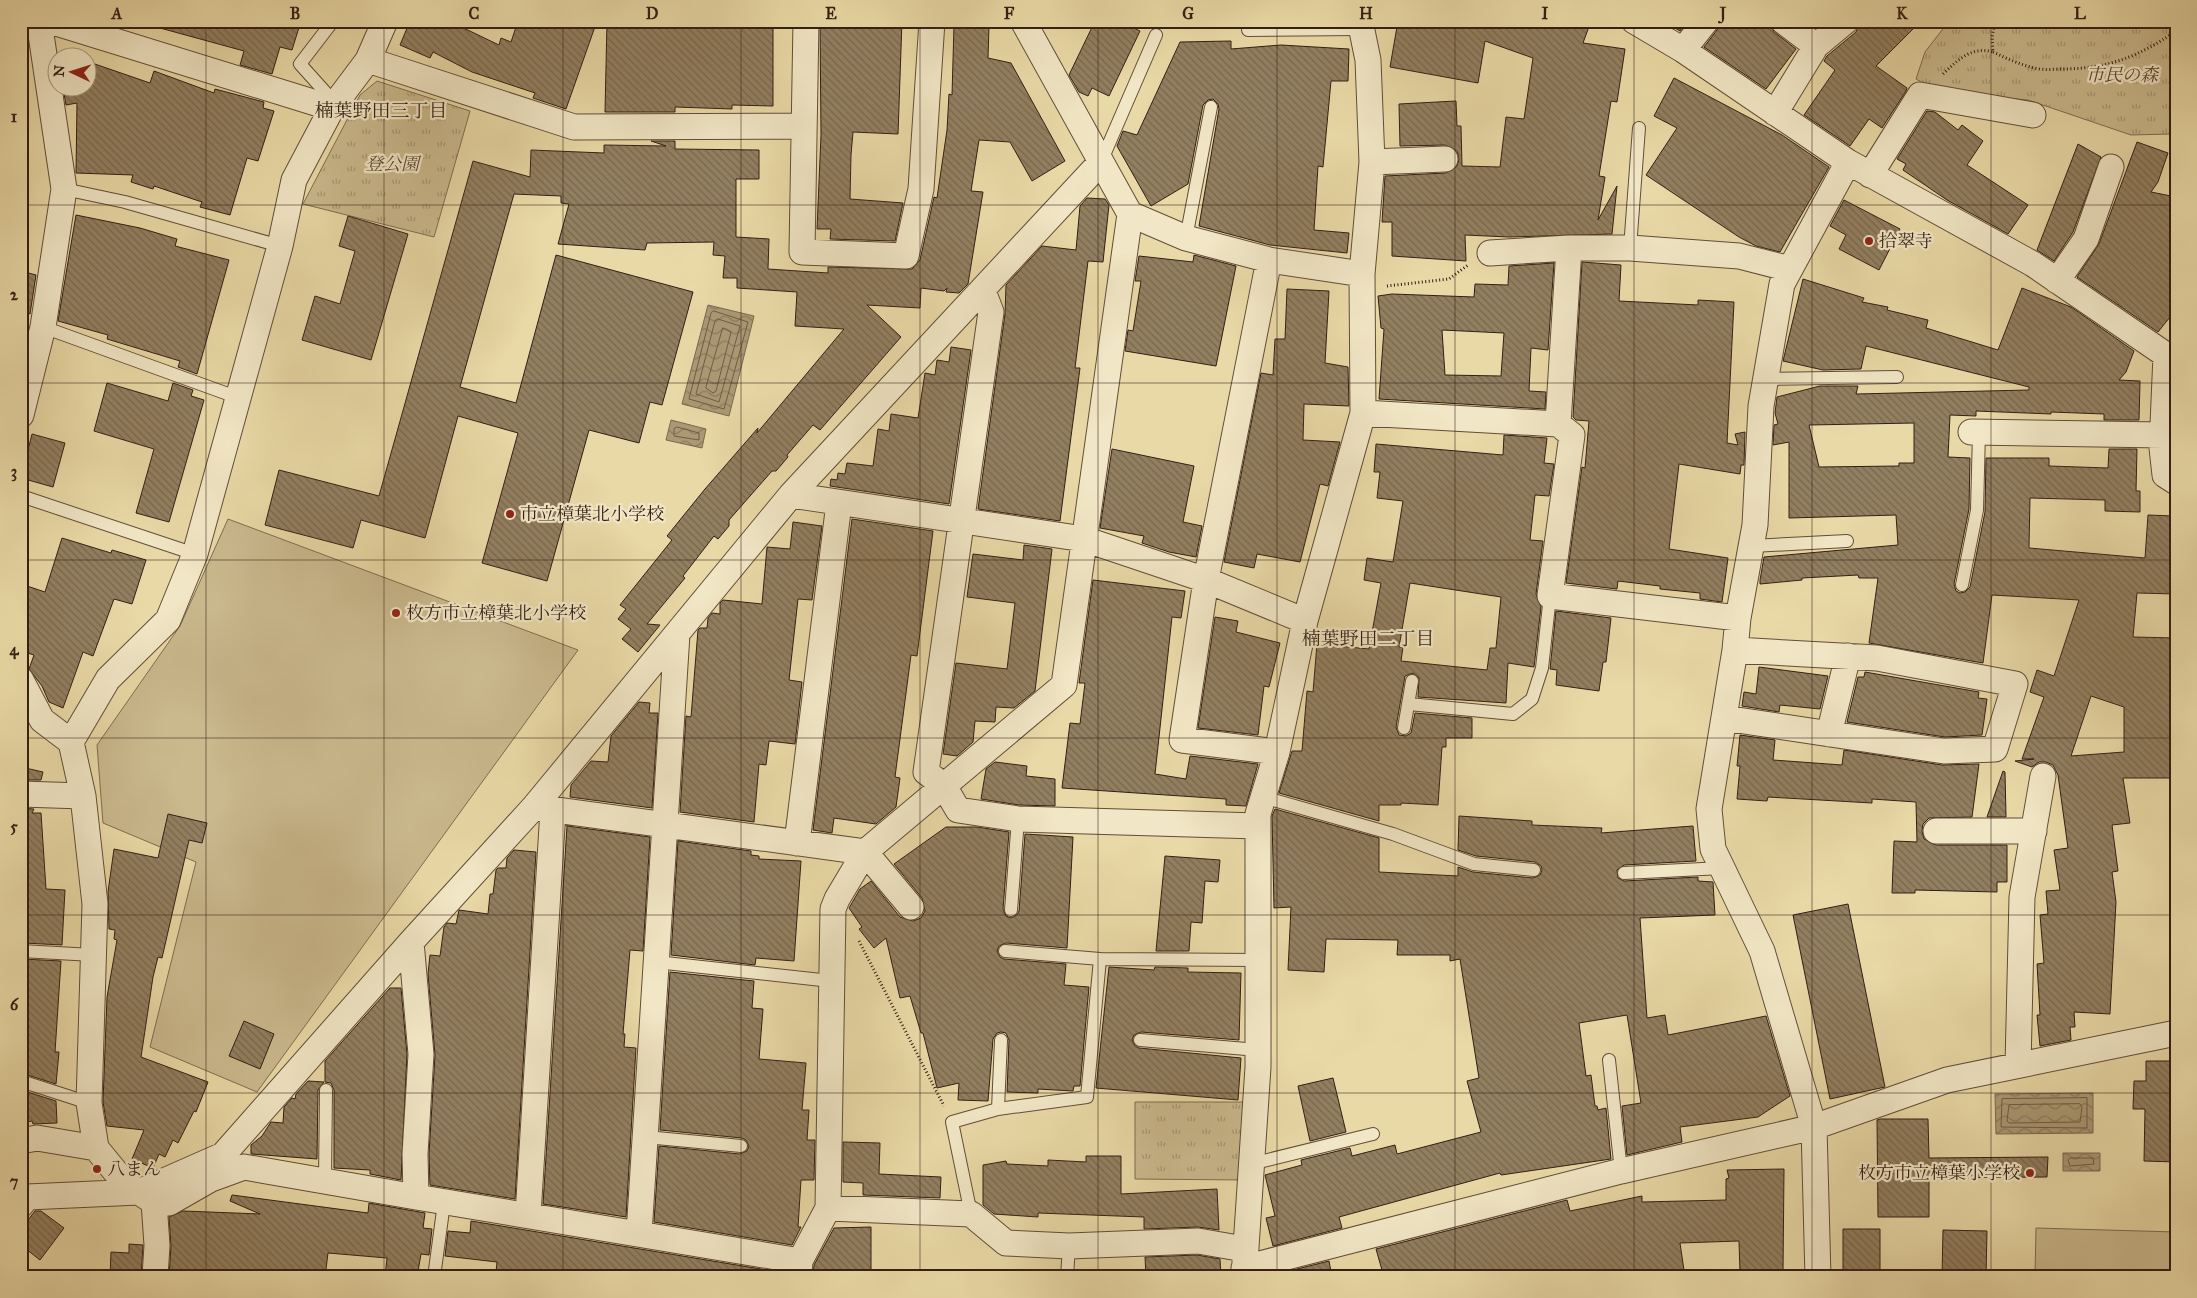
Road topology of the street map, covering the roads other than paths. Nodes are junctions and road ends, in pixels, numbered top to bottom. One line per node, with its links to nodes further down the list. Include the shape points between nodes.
1 (34, 21): 14 (street)
2 (39, 21): 33 (street)
3 (50, 21): 15 (street)
4 (333, 21): 21 (lane, via 300,64)
5 (385, 21): 20 (street)
6 (806, 21): 25 (street)
7 (932, 21): 25 (street, via 920,189 906,256 802,252)
8 (1023, 21): 28 (street)
9 (1634, 21): 19 (street)
10 (1706, 21): 19 (street)
11 (1783, 21): 18 (street)
12 (1846, 21): 18 (street)
13 (1360, 25): 16 (lane); 29 (street, via 1368,60)
14 (21, 30)
15 (109, 30): 21 (street)
16 (1248, 30)
17 (1156, 35): 28 (lane)
18 (1816, 46): 23 (street)
19 (1682, 50): 23 (street)
20 (368, 60): 21 (street); 25 (street, via 574,127)
21 (333, 106): 36 (street, via 294,180)
22 (1211, 107): 35 (lane)
23 (1775, 113): 30 (street)
24 (2033, 115): 32 (street, via 1920,95)
25 (804, 126)
26 (1639, 128): 38 (lane)
27 (1445, 159): 29 (street)
28 (1102, 162): 34 (street); 44 (street)
29 (1372, 162): 42 (street)
30 (1848, 162): 32 (street); 41 (street)
31 (2111, 167): 43 (street, via 2086,239)
32 (1870, 174): 43 (street)
33 (64, 189): 36 (lane, via 125,202); 45 (street)
34 (1130, 214): 35 (street); 60 (street)
35 (1186, 238): 40 (street)
36 (280, 246): 49 (street)
37 (1569, 248): 38 (street); 39 (street); 52 (street)
38 (1630, 248): 41 (street, via 1739,256)
39 (1490, 253)
40 (1269, 260): 42 (street); 64 (street)
41 (1790, 268): 48 (street, via 1782,284)
42 (1362, 281): 50 (street)
43 (2058, 281): 46 (street)
44 (983, 291): 56 (street); 59 (street, via 992,312)
45 (43, 327): 49 (lane); 51 (street)
46 (2171, 354): 54 (street)
47 (1897, 377): 48 (lane)
48 (1766, 379): 62 (street, via 1761,406)
49 (239, 398): 63 (street)
50 (1363, 413): 52 (street); 68 (street)
51 (21, 415)
52 (1558, 424): 66 (street, via 1572,434)
53 (1975, 432): 54 (street); 65 (lane, via 1977,510)
54 (2163, 435): 55 (street, via 2165,475)
55 (2176, 482)
56 (791, 495): 58 (street); 69 (street)
57 (21, 496): 63 (lane)
58 (839, 502): 59 (street); 91 (street)
59 (962, 521): 60 (street); 81 (street, via 926,772)
60 (1084, 539): 64 (street); 81 (street, via 1064,685)
61 (1847, 541): 62 (lane)
62 (1752, 546): 67 (street)
63 (195, 554): 78 (street, via 168,620 108,679)
64 (1206, 580): 68 (street); 79 (street, via 1182,740)
65 (1962, 585)
66 (1550, 596): 67 (street); 74 (lane, via 1542,668 1532,699 1513,714)
67 (1738, 618): 70 (street)
68 (1305, 621): 79 (street)
69 (677, 634): 85 (street); 87 (street)
70 (1735, 650): 71 (street); 75 (street)
71 (1848, 656): 77 (street); 77 (street, via 1877,658 2015,684 1995,749 1944,751)
72 (21, 680): 78 (street, via 42,720)
73 (1412, 681): 74 (lane)
74 (1409, 704): 76 (lane)
75 (1724, 718): 77 (street); 93 (street, via 1709,809 1713,850)
76 (1404, 728)
77 (1829, 734)
78 (70, 742): 83 (street)
79 (1277, 752): 84 (street)
80 (2043, 776): 89 (street)
81 (944, 786): 86 (street, via 958,810); 92 (street)
82 (21, 794): 83 (street)
83 (83, 796): 101 (street, via 95,904)
84 (1263, 797): 88 (street); 94 (lane, via 1393,834 1474,864)
85 (543, 809): 87 (street); 98 (street); 131 (street)
86 (1018, 819): 88 (street); 97 (lane)
87 (664, 825): 91 (street); 104 (street)
88 (1258, 826): 103 (street)
89 (2034, 831): 90 (street); 111 (street, via 2022,897)
90 (1936, 832)
91 (797, 843): 92 (street)
92 (865, 852): 96 (street); 105 (street, via 833,909)
93 (1722, 868): 95 (lane); 116 (street, via 1762,951)
94 (1534, 870)
95 (1624, 873)
96 (911, 907)
97 (1011, 910)
98 (411, 942): 125 (street, via 223,1155); 126 (street, via 421,1054 415,1154)
99 (21, 951): 101 (lane)
100 (1005, 951): 102 (lane)
101 (93, 955): 114 (street)
102 (1100, 959): 103 (lane); 115 (lane, via 1086,1096)
103 (1258, 960): 109 (street)
104 (656, 962): 105 (lane); 118 (street)
105 (831, 981): 129 (street)
106 (2176, 1033): 111 (street)
107 (1001, 1040): 115 (lane)
108 (1140, 1040): 109 (lane)
109 (1258, 1050): 122 (street)
110 (1609, 1060): 123 (lane)
111 (2018, 1065): 116 (street, via 1947,1080)
112 (21, 1081): 114 (lane)
113 (326, 1090): 124 (lane)
114 (89, 1103): 121 (street)
115 (998, 1109): 130 (lane, via 952,1122)
116 (1814, 1127): 123 (street); 139 (street)
117 (1373, 1134): 122 (lane)
118 (646, 1137): 120 (lane); 132 (street)
119 (21, 1141): 121 (street, via 37,1138)
120 (741, 1146)
121 (96, 1148): 125 (street, via 123,1181)
122 (1251, 1164): 134 (street)
123 (1621, 1171): 134 (street)
124 (325, 1180): 125 (street, via 244,1167 211,1178 169,1203); 126 (street)
125 (146, 1197): 128 (street, via 27,1197); 136 (street, via 158,1245)
126 (416, 1197): 127 (street)
127 (444, 1203): 131 (street); 137 (lane)
128 (21, 1205)
129 (828, 1208): 130 (street); 135 (street)
130 (971, 1214): 133 (street, via 1006,1243)
131 (528, 1215): 132 (street)
132 (639, 1234): 135 (street)
133 (1069, 1246): 134 (street, via 1198,1241); 138 (lane)
134 (1244, 1265)
135 (799, 1269)
136 (156, 1277)
137 (434, 1277)
138 (1067, 1277)
139 (1818, 1277)

